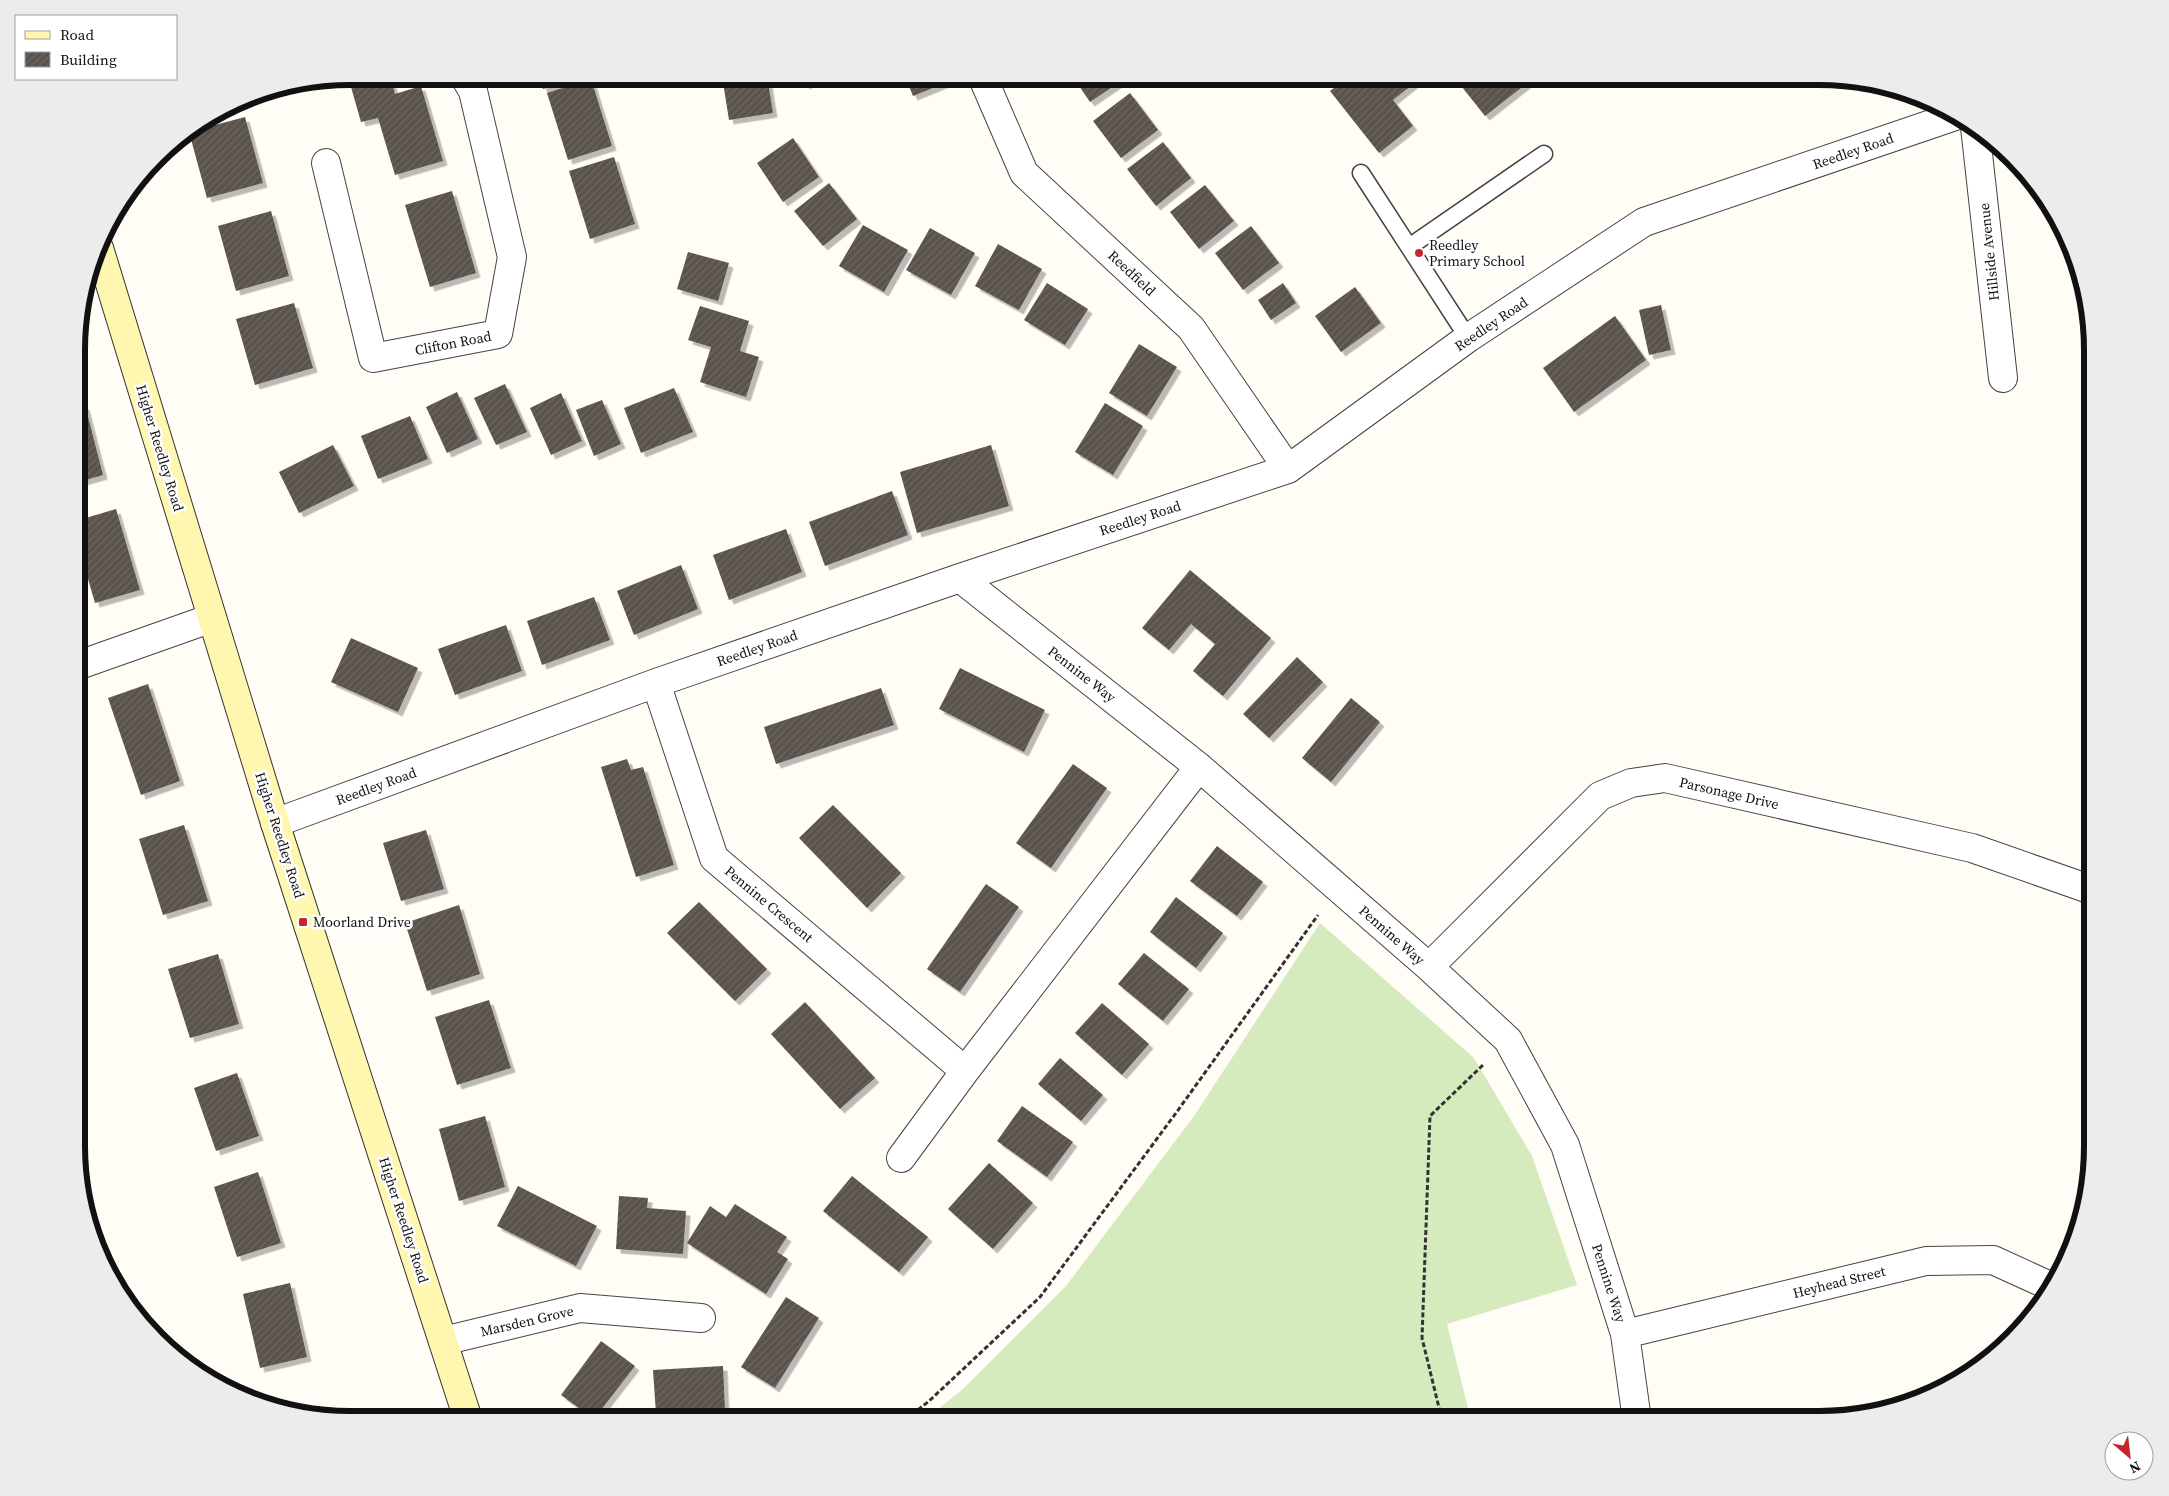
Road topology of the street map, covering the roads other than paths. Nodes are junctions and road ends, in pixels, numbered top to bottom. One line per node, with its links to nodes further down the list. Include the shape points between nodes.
1 (469, 85): 6 (street, Clifton Road, via 512,257 498,334 373,358)
2 (986, 85): 12 (street, Reedfield, via 1024,173 1191,328)
3 (1947, 119): 10 (street, Reedley Road, via 1644,222)
4 (1976, 137): 11 (street, Hillside Avenue)
5 (1544, 154): 8 (lane)
6 (326, 163)
7 (1360, 173): 8 (lane)
8 (1409, 247): 10 (lane)
9 (102, 257): 14 (street, Higher Reedley Road)
10 (1468, 338): 12 (street, Reedley Road)
11 (2003, 378)
12 (1288, 470): 13 (street, Reedley Road)
13 (960, 578): 16 (street, Reedley Road); 17 (street, Pennine Way)
14 (212, 618): 15 (street); 18 (street, Higher Reedley Road)
15 (85, 663)
16 (656, 683): 18 (street, Reedley Road); 21 (street, Pennine Crescent, via 714,858)
17 (1199, 767): 20 (street, Pennine Way); 21 (street)
18 (275, 822): 26 (street, Higher Reedley Road)
19 (2084, 887): 20 (street, Parsonage Drive, via 1972,848 1665,778 1631,783 1600,796)
20 (1429, 967): 25 (street, Pennine Way, via 1508,1040 1565,1145)
21 (965, 1071): 22 (street)
22 (901, 1158)
23 (2045, 1284): 25 (street, Heyhead Street, via 1993,1260 1926,1261)
24 (701, 1318): 26 (street, Marsden Grove, via 580,1308)
25 (1625, 1334): 28 (street, Pennine Way)
26 (443, 1341): 27 (street, Higher Reedley Road)
27 (465, 1411)
28 (1636, 1411)

